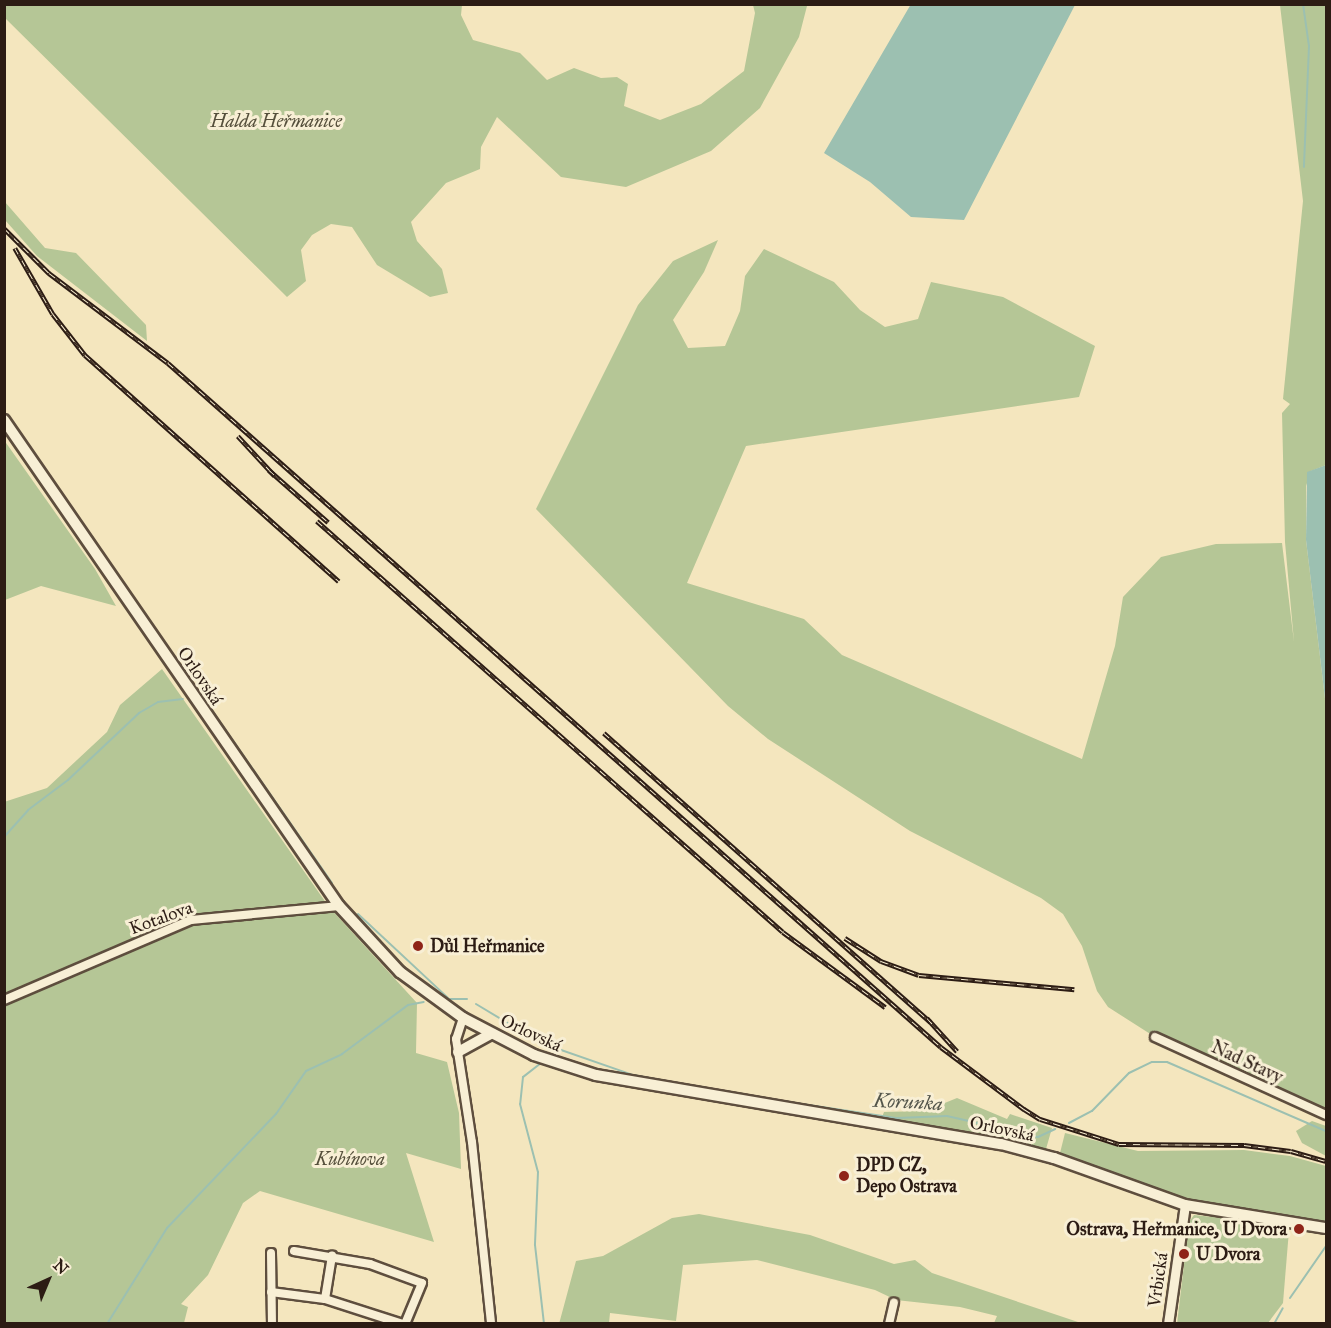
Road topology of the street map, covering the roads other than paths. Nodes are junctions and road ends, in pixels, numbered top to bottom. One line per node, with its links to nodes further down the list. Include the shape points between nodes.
1 (4, 420): 2 (main road, Orlovská)
2 (339, 906): 3 (street, Kotalova, via 191,920); 4 (main road, Orlovská, via 400,972)
3 (4, 1000)
4 (463, 1018): 5 (main road, Orlovská); 7 (street, via 456,1032)
5 (491, 1034): 7 (main road); 9 (main road, Orlovská, via 534,1055 596,1075 1001,1144 1063,1161)
6 (1155, 1037): 8 (street, Nad Stavy)
7 (458, 1052): 19 (street, via 472,1142)
8 (1326, 1115)
9 (1185, 1205): 10 (main road, Orlovská); 21 (street, Vrbická)
10 (1326, 1228)
11 (294, 1251): 13 (street)
12 (271, 1253): 14 (street)
13 (332, 1256): 15 (street); 18 (street, via 370,1264 422,1283)
14 (271, 1292): 15 (street); 17 (street)
15 (325, 1299): 18 (street)
16 (894, 1303): 20 (street)
17 (272, 1323)
18 (404, 1323)
19 (491, 1323)
20 (889, 1323)
21 (1168, 1323)

